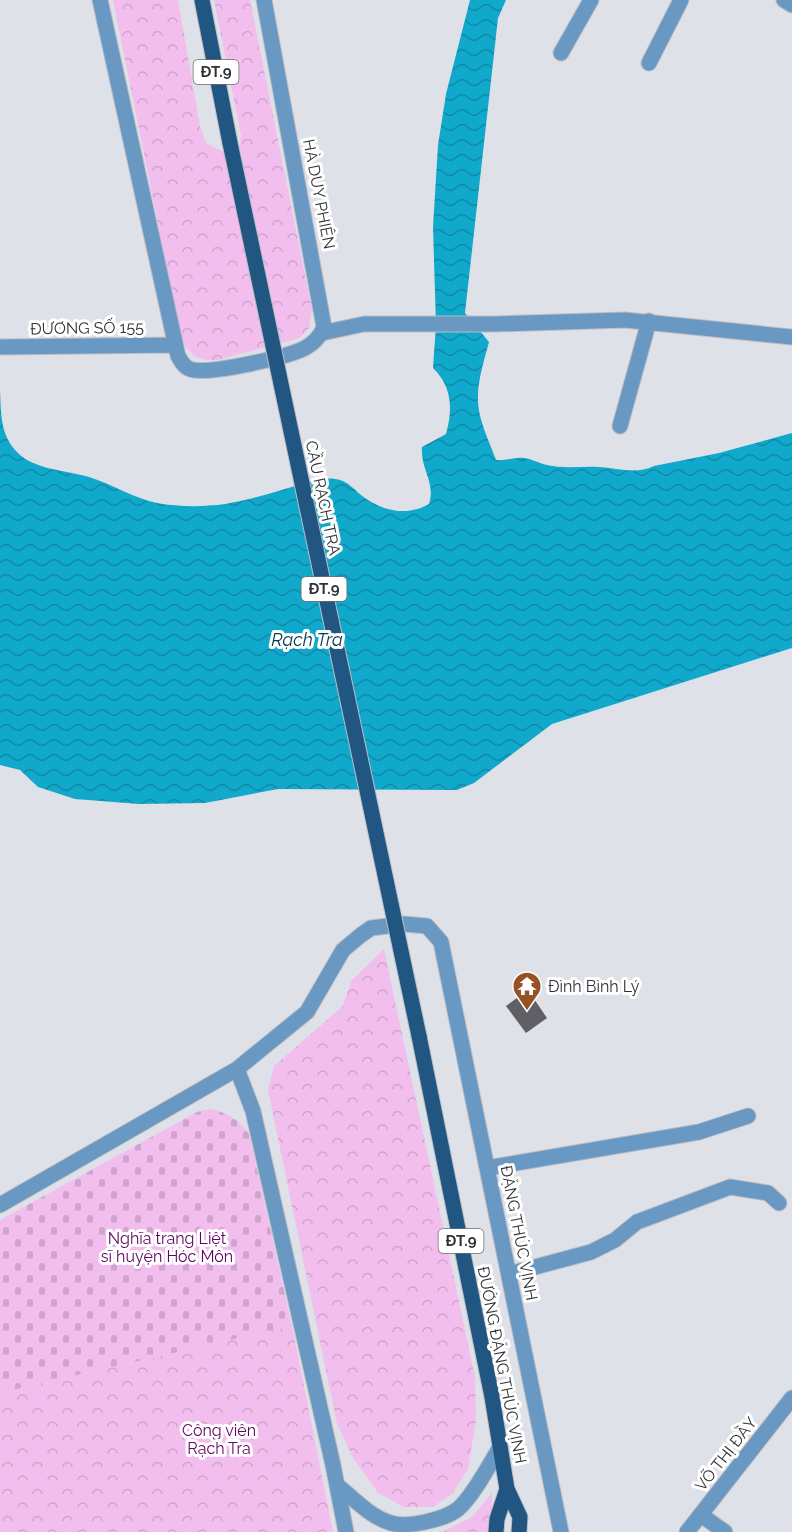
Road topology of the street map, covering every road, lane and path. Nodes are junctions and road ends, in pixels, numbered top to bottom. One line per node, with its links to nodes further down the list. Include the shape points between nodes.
1 (100, 0): 13 (street)
2 (202, 0): 16 (main road, CẦU RẠCH TRA / ĐT.9, bridge)
3 (264, 0): 11 (street, HÀ DUY PHIÊN, via 324,320)
4 (591, 0): 8 (street)
5 (681, 0): 9 (street)
6 (784, 0): 7 (street)
7 (792, 5)
8 (561, 53)
9 (650, 63)
10 (648, 321): 11 (street, via 364,324); 12 (street); 15 (street)
11 (322, 333): 13 (street, via 302,350 233,368 191,370 182,364)
12 (792, 337)
13 (175, 345): 14 (street, ĐƯƠNG SỐ 155)
14 (0, 347)
15 (620, 426)
16 (419, 1036): 24 (main road, ĐƯỜNG ĐẶNG THÚC VỊNH / ĐT.9)
17 (237, 1069): 19 (street, ĐẶNG THÚC VỊNH, via 308,1012 343,950 366,931 404,924 428,926 441,942); 21 (street); 25 (street, via 253,1111)
18 (748, 1116): 19 (street, via 699,1132)
19 (488, 1168): 22 (street, ĐẶNG THÚC VỊNH)
20 (779, 1203): 22 (street, via 768,1193 730,1187 637,1222 615,1240 591,1252)
21 (0, 1204)
22 (509, 1274): 31 (street, ĐẶNG THÚC VỊNH)
23 (792, 1398): 27 (street, VÕ THỊ ĐẦY)
24 (500, 1447): 25 (street, via 458,1509 412,1525 390,1523 365,1509); 26 (main road, ĐƯỜNG ĐẶNG THÚC VỊNH / ĐT.9)
25 (337, 1485): 29 (street)
26 (507, 1489): 28 (main road, ĐƯỜNG ĐẶNG THÚC VỊNH / ĐT.9); 30 (main road, ĐƯỜNG ĐẶNG THÚC VỊNH / ĐT.9)
27 (701, 1515): 32 (street, VÕ THỊ ĐẦY); 33 (street)
28 (521, 1527)
29 (346, 1532)
30 (496, 1532)
31 (561, 1532)
32 (687, 1532)
33 (725, 1532)

